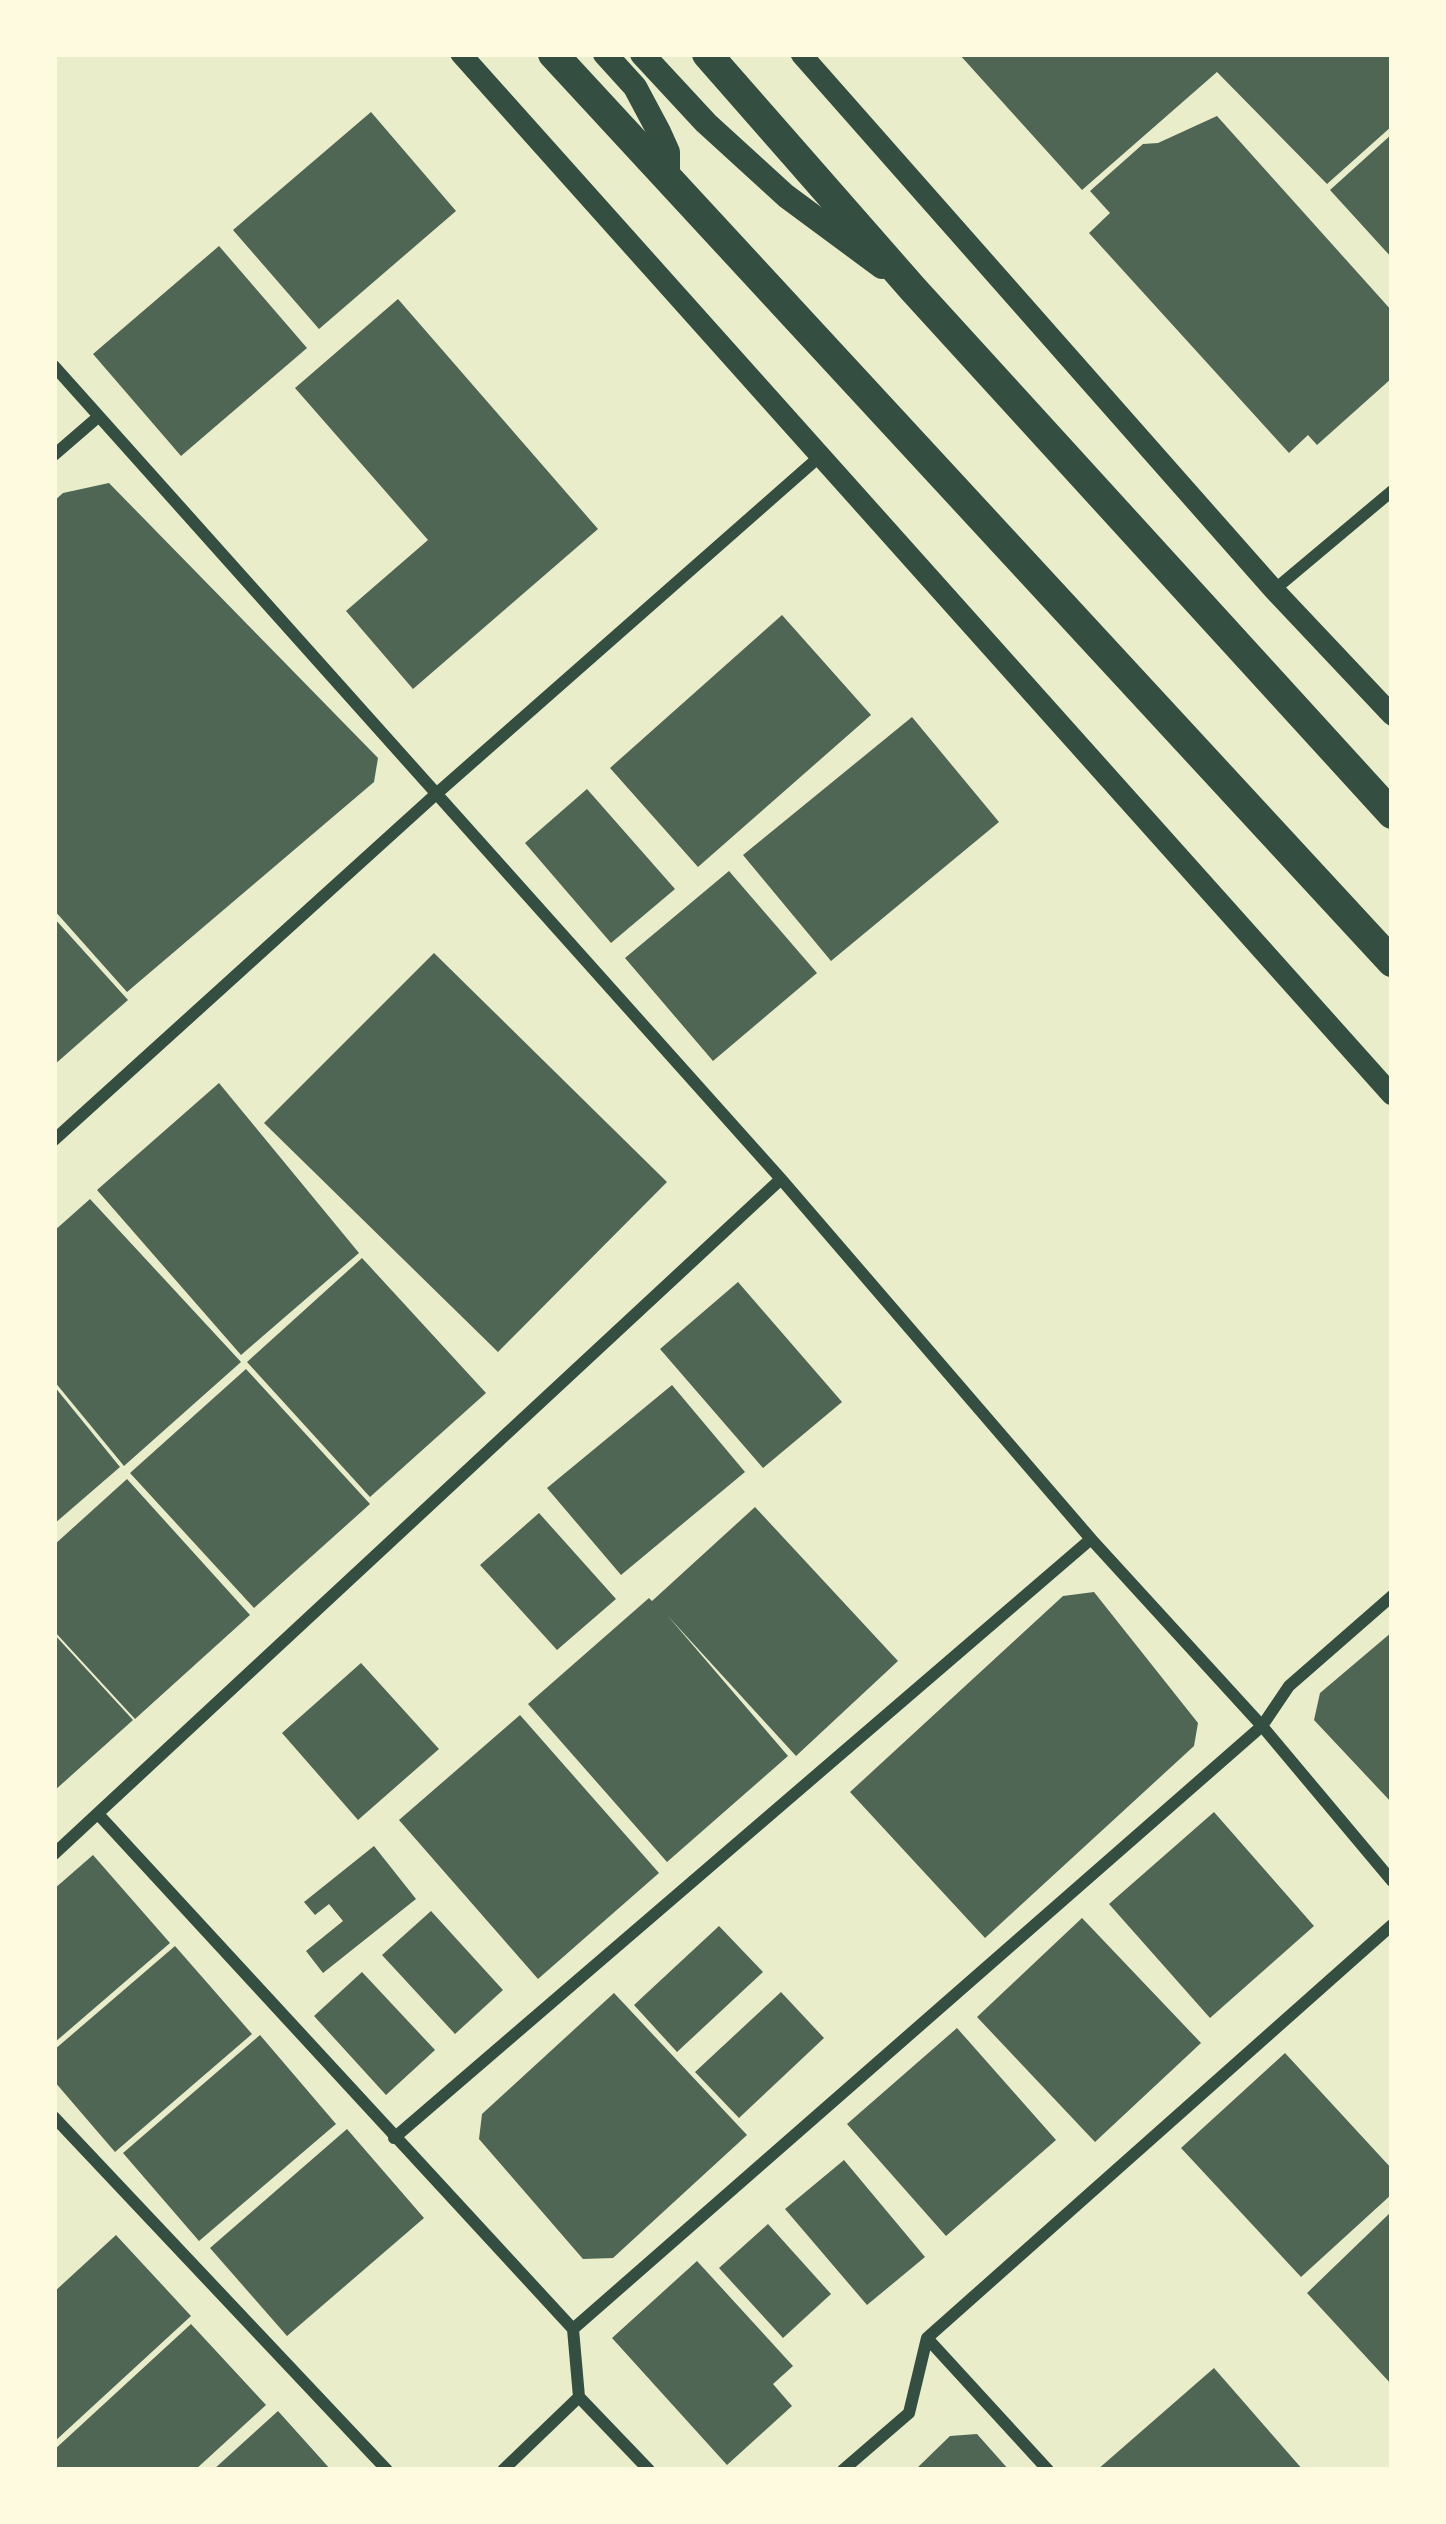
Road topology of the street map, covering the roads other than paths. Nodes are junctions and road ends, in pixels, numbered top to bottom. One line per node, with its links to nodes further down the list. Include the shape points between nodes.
1 (461, 54): 12 (street)
2 (553, 54): 7 (main road)
3 (605, 54): 7 (main road, via 658,132)
4 (642, 54): 8 (main road, via 785,196)
5 (707, 54): 8 (main road)
6 (801, 54): 14 (street)
7 (668, 179): 18 (main road)
8 (913, 290): 17 (main road)
9 (54, 366): 10 (street)
10 (98, 417): 11 (street); 16 (street)
11 (54, 455)
12 (818, 458): 16 (street); 19 (street)
13 (1392, 491): 14 (street)
14 (1274, 590): 15 (street)
15 (1392, 716)
16 (435, 795): 20 (street); 21 (street)
17 (1392, 814)
18 (1392, 962)
19 (1392, 1095)
20 (54, 1139)
21 (781, 1179): 22 (street); 25 (street)
22 (1091, 1539): 24 (street); 30 (street)
23 (1392, 1596): 24 (street, via 1289,1686)
24 (1262, 1726): 27 (street); 31 (street)
25 (100, 1815): 26 (street); 30 (street)
26 (54, 1853)
27 (1392, 1881)
28 (1392, 1925): 32 (street)
29 (54, 2117): 34 (street)
30 (394, 2138): 31 (street)
31 (573, 2329): 33 (street)
32 (927, 2338): 37 (street, via 909,2413); 38 (street)
33 (579, 2397): 35 (street); 36 (street)
34 (387, 2470)
35 (503, 2470)
36 (649, 2470)
37 (843, 2470)
38 (1048, 2470)

